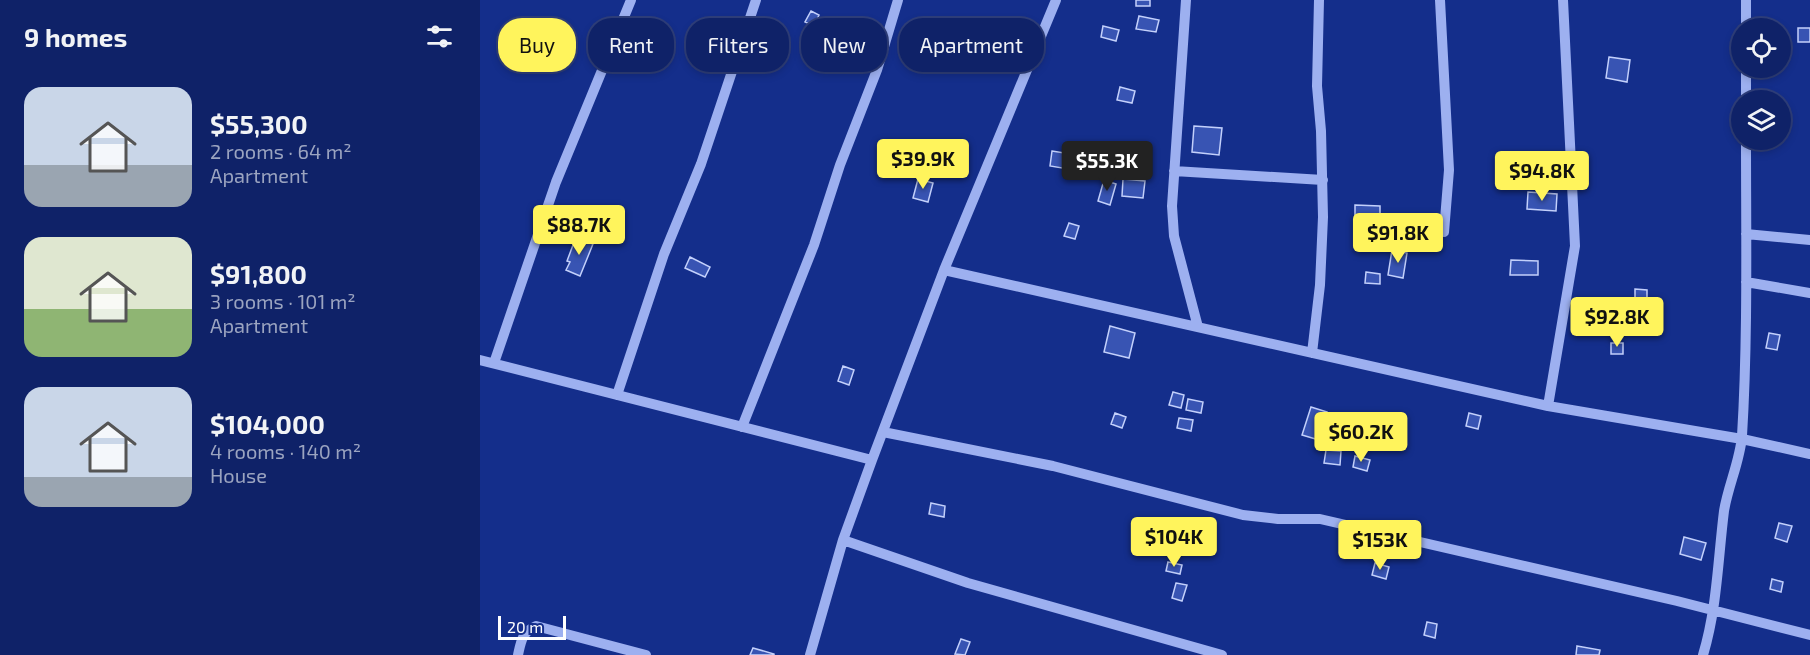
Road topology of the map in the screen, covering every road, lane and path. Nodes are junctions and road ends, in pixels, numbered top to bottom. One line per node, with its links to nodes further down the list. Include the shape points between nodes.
1 (631, 0): 23 (street, via 556,182)
2 (756, 0): 24 (street)
3 (898, 0): 26 (street, via 814,244)
4 (1056, 0): 17 (street)
5 (1186, 0): 12 (street)
6 (1319, 0): 13 (street, via 1317,86)
7 (1440, 0): 14 (street, via 1449,170)
8 (1563, 0): 25 (street, via 1575,246)
9 (1746, 0): 10 (street)
10 (1746, 18)
11 (1746, 150): 15 (street)
12 (1174, 171): 13 (street); 20 (street, via 1174,236)
13 (1323, 180): 21 (street, via 1320,285)
14 (1444, 232)
15 (1746, 234): 16 (street); 18 (street)
16 (1810, 240)
17 (944, 270): 20 (street); 27 (street)
18 (1746, 282): 19 (street); 28 (street)
19 (1810, 293)
20 (1198, 327): 21 (street)
21 (1312, 353): 25 (street)
22 (480, 360): 23 (street)
23 (494, 363): 24 (street)
24 (617, 395): 26 (street)
25 (1548, 406): 28 (street)
26 (742, 427): 30 (street)
27 (883, 432): 30 (street); 32 (street, via 1053,466 1243,515 1320,519)
28 (1742, 439): 29 (street); 32 (street, via 1725,506)
29 (1810, 454)
30 (872, 460): 31 (street)
31 (843, 540): 36 (street); 37 (street, via 968,584)
32 (1713, 610): 33 (street); 38 (street)
33 (1810, 635)
34 (518, 655): 35 (street, via 522,637 536,626)
35 (646, 655)
36 (810, 655)
37 (1222, 655)
38 (1703, 655)

